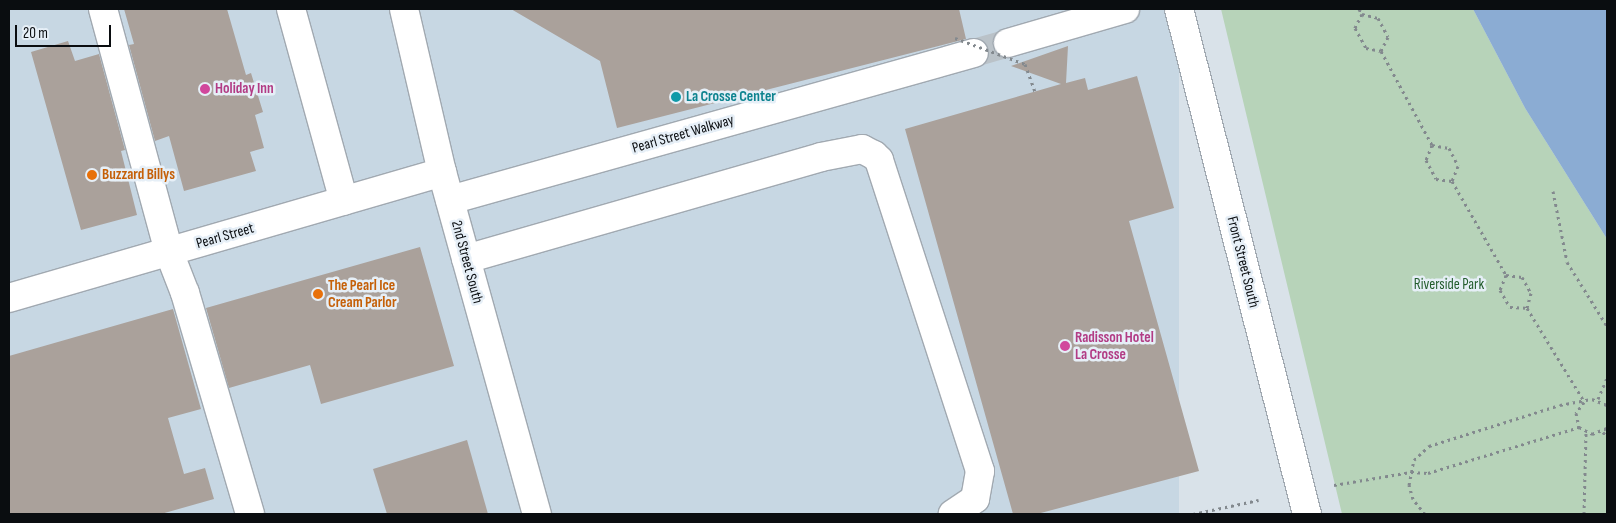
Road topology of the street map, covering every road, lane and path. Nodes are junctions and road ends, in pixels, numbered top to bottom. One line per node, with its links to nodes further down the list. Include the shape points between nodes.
1 (103, 9): 18 (street)
2 (291, 9): 17 (street)
3 (404, 9): 13 (street, 2nd Street South)
4 (1125, 9): 8 (street)
5 (1179, 9): 40 (street, Front Street South)
6 (1359, 9): 7 (path)
7 (1362, 14): 10 (path, via 1378,18 1388,37); 10 (path, via 1355,28 1366,48)
8 (1008, 43)
9 (965, 46): 11 (path, bridge, via 1025,64); 16 (street, Pearl Street Walkway)
10 (1381, 51): 12 (path)
11 (1036, 92)
12 (1432, 145): 14 (path, via 1448,148 1458,166); 14 (path, via 1426,160 1436,179)
13 (442, 172): 16 (street, 2nd Street South); 17 (street, Pearl Street)
14 (1452, 181): 20 (path)
15 (1553, 191): 23 (path, via 1567,262)
16 (450, 200): 19 (street, 2nd Street South)
17 (344, 201): 18 (street, Pearl Street)
18 (169, 252): 21 (street, Pearl Street); 36 (street, via 185,294)
19 (466, 259): 37 (street, 2nd Street South); 38 (street, via 850,150 862,149 874,155 879,160 980,471 975,499)
20 (1506, 275): 22 (path, via 1522,277 1531,293); 22 (path, via 1500,290 1510,306)
21 (9, 298)
22 (1527, 308): 26 (path)
23 (1607, 326)
24 (1607, 378): 25 (path)
25 (1598, 399): 26 (path); 27 (path)
26 (1584, 401): 28 (path, via 1576,414); 33 (path, via 1560,405 1437,442 1421,452)
27 (1607, 404)
28 (1579, 427): 31 (path); 33 (path, via 1428,473)
29 (1607, 428): 30 (path)
30 (1604, 432): 31 (path); 32 (path)
31 (1586, 433): 42 (path)
32 (1607, 437)
33 (1411, 472): 34 (path); 41 (path, via 1409,485 1413,498)
34 (1334, 485)
35 (1259, 500): 39 (path)
36 (250, 514)
37 (537, 514)
38 (953, 514)
39 (1193, 514)
40 (1306, 514)
41 (1425, 514)
42 (1584, 514)

